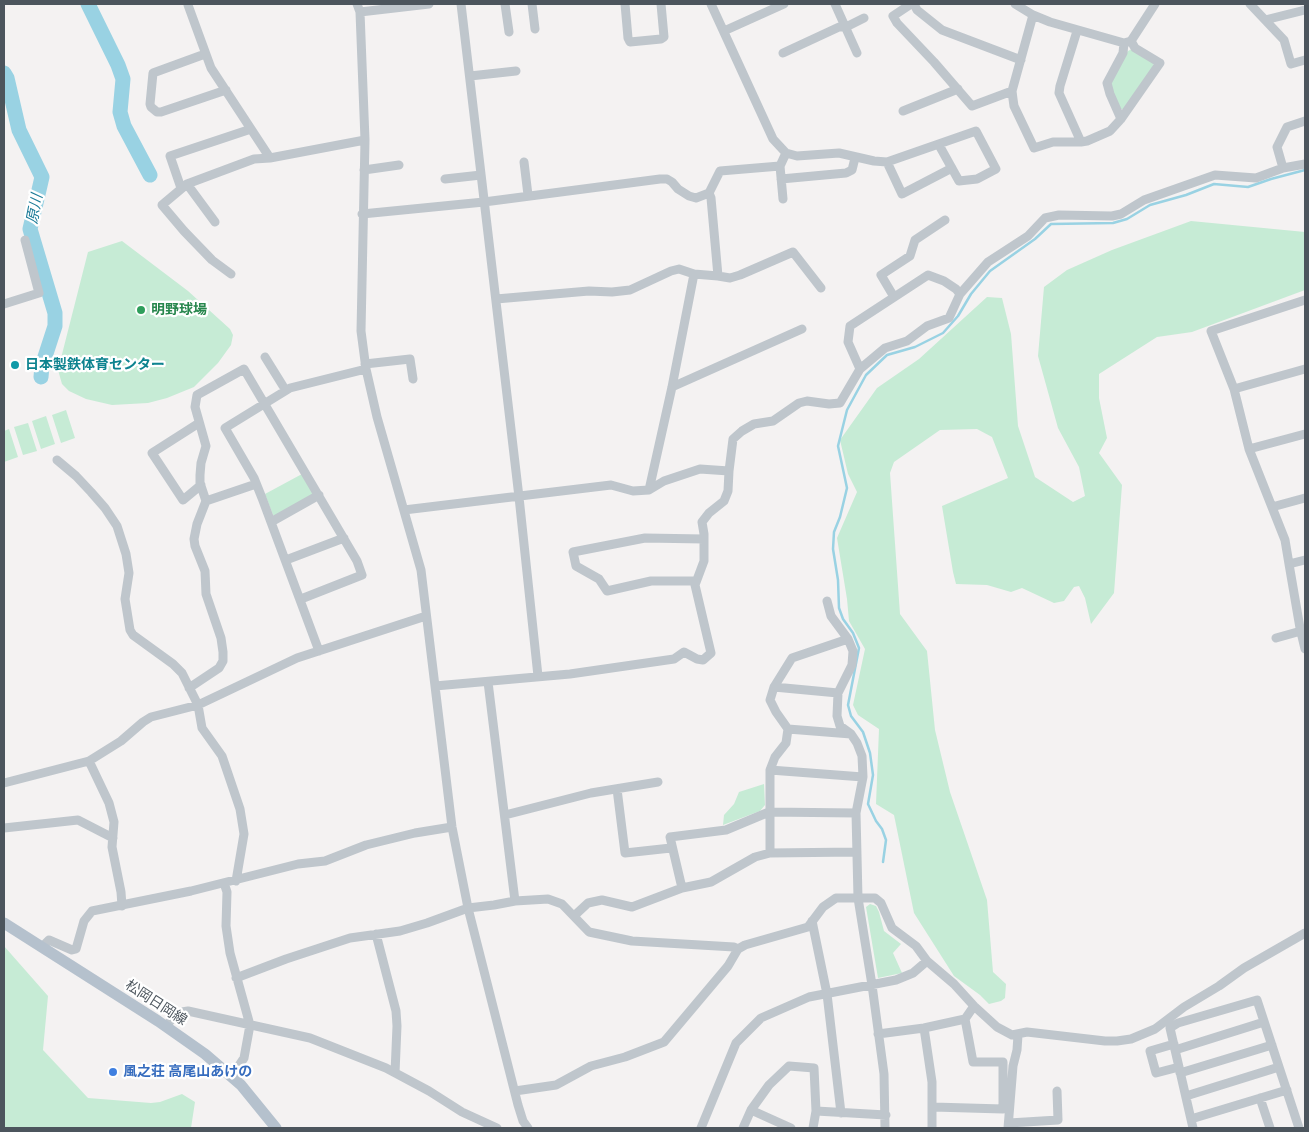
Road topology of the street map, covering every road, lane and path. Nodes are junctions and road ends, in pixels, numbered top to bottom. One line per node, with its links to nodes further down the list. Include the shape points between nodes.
1 (429, 4): 15 (street)
2 (461, 4): 32 (street)
3 (505, 4): 24 (street)
4 (532, 4): 21 (street)
5 (625, 4): 6 (street, via 630,42 664,37)
6 (661, 4)
7 (712, 4): 22 (street)
8 (784, 4): 22 (street)
9 (835, 4): 20 (street)
10 (912, 4): 29 (street, via 942,30); 34 (street, via 893,16)
11 (1016, 4): 17 (street)
12 (1155, 4): 25 (street)
13 (1250, 4): 19 (street)
14 (188, 5): 28 (street)
15 (359, 8): 40 (street)
16 (1305, 10): 19 (street)
17 (1033, 15): 23 (street); 29 (street)
18 (864, 18): 20 (street)
19 (1265, 20): 30 (street, via 1284,40 1291,64)
20 (846, 27): 26 (street); 27 (street)
21 (535, 30)
22 (724, 31): 43 (street, via 773,139)
23 (1077, 31): 25 (street); 41 (street, via 1059,93)
24 (509, 32)
25 (1127, 42): 37 (street, via 1107,83); 37 (street, via 1160,63)
26 (784, 53)
27 (857, 53)
28 (205, 54): 33 (street); 33 (street, via 153,73 151,107 161,112)
29 (1021, 60): 35 (street)
30 (1305, 60)
31 (516, 71): 32 (street)
32 (470, 76): 54 (street)
33 (226, 90): 39 (street)
34 (958, 90): 35 (street, via 972,106); 36 (street)
35 (1012, 91): 41 (street, via 1014,106 1034,148 1053,142)
36 (903, 111)
37 (1121, 119): 41 (street, via 1110,131)
38 (1305, 121): 52 (street, via 1287,127 1280,140 1277,147)
39 (251, 128): 44 (street); 57 (street, via 170,156)
40 (365, 140): 44 (street); 53 (street)
41 (1081, 142)
42 (939, 145): 47 (street); 51 (street); 51 (street, via 976,131 996,170 977,179 959,181)
43 (786, 153): 45 (street, via 797,156 839,153); 50 (street)
44 (270, 158): 57 (street, via 254,159)
45 (856, 158): 47 (street); 56 (street, via 852,170 846,173)
46 (524, 162): 59 (street)
47 (887, 162): 51 (street, via 902,194)
48 (1305, 164): 52 (street)
49 (398, 165): 53 (street)
50 (780, 166): 56 (street); 58 (street, via 720,171)
51 (952, 168)
52 (1283, 168): 70 (street, via 1256,178 1215,175 1144,200 1121,214 1045,218 1028,236 988,262)
53 (364, 170): 62 (street)
54 (481, 175): 55 (street); 61 (street)
55 (444, 179)
56 (781, 179): 60 (street)
57 (184, 186): 64 (street); 66 (street, via 162,205 212,260)
58 (709, 193): 59 (street, via 696,198 689,196 667,179); 68 (street)
59 (528, 196): 61 (street)
60 (783, 199)
61 (484, 202): 62 (street); 72 (street)
62 (362, 214): 77 (street, via 361,331)
63 (946, 220): 71 (street, via 915,240 910,256 881,275)
64 (216, 221)
65 (25, 240): 74 (street, via 39,293)
66 (231, 274)
67 (694, 274): 68 (street); 72 (street, via 679,269 630,290); 82 (street)
68 (718, 276): 69 (street, via 730,278 740,275 793,252)
69 (821, 288)
70 (960, 294): 71 (street, via 944,281 928,275); 79 (street, via 949,318 927,326 907,341 885,348)
71 (894, 297): 79 (street, via 850,326 848,342)
72 (496, 299): 94 (street)
73 (1305, 300): 83 (street, via 1211,331)
74 (4, 304)
75 (802, 329): 82 (street)
76 (265, 357): 81 (street)
77 (366, 367): 80 (street, via 410,359); 84 (street, via 290,388); 98 (street)
78 (1305, 369): 83 (street)
79 (860, 370): 89 (street, via 840,403 799,403 773,421 754,424 742,431 733,439)
80 (413, 379)
81 (282, 386)
82 (672, 387): 92 (street)
83 (1234, 388): 87 (street)
84 (265, 403): 85 (street, via 244,369 197,396 195,407); 90 (street, via 224,428); 93 (street)
85 (199, 423): 91 (street, via 206,446 201,463); 91 (street, via 152,453 183,500)
86 (1305, 434): 87 (street)
87 (1250, 449): 97 (street)
88 (58, 460): 118 (street, via 91,492 117,526 129,573 126,599 130,630 178,669)
89 (728, 471): 92 (street, via 700,469 664,481); 101 (street, via 728,491 724,502 702,522)
90 (256, 484): 96 (street); 99 (street)
91 (201, 486): 96 (street)
92 (650, 490): 94 (street, via 633,491 610,485)
93 (319, 495): 99 (street); 100 (street)
94 (519, 497): 98 (street); 114 (street)
95 (1305, 498): 97 (street)
96 (206, 501): 118 (street, via 194,539 205,571 206,594 224,652 219,668)
97 (1272, 507): 104 (street, via 1285,540)
98 (404, 510): 108 (street, via 421,570)
99 (272, 522): 102 (street)
100 (344, 538): 102 (street); 106 (street, via 362,575)
101 (704, 539): 105 (street, via 704,561); 105 (street, via 645,538 573,552 576,566 599,579 607,591 651,581)
102 (286, 560): 106 (street)
103 (1305, 560): 104 (street)
104 (1289, 564): 109 (street)
105 (696, 581): 114 (street, via 711,653 703,660 684,652 674,660)
106 (301, 599): 113 (street)
107 (827, 601): 111 (street, via 831,616)
108 (426, 616): 113 (street); 116 (street)
109 (1302, 629): 110 (street); 112 (street)
110 (1276, 638)
111 (848, 639): 117 (street, via 792,658); 119 (street, via 853,651 852,665)
112 (1305, 648)
113 (319, 651): 120 (street, via 277,667)
114 (538, 676): 115 (street)
115 (488, 682): 116 (street); 131 (street)
116 (435, 686): 132 (street)
117 (774, 687): 119 (street); 121 (street, via 770,700)
118 (189, 688): 120 (street)
119 (838, 693): 122 (street, via 840,726)
120 (198, 705): 123 (street, via 143,722 121,741); 138 (street, via 202,728 222,756 240,809 244,834)
121 (788, 729): 122 (street); 124 (street, via 786,743)
122 (851, 734): 125 (street, via 862,756)
123 (89, 760): 127 (street); 134 (street, via 109,803 114,822)
124 (770, 770): 125 (street); 129 (street)
125 (863, 777): 130 (street)
126 (658, 782): 128 (street)
127 (4, 783)
128 (617, 789): 131 (street); 135 (street, via 625,853)
129 (769, 812): 130 (street); 135 (street, via 726,830 670,837); 137 (street)
130 (856, 813): 136 (street)
131 (505, 815): 142 (street)
132 (452, 827): 138 (street, via 366,845 325,861 298,864); 144 (street)
133 (4, 828): 134 (street, via 78,820)
134 (113, 838): 143 (street)
135 (671, 848): 140 (street)
136 (856, 852): 137 (street); 141 (street)
137 (770, 853): 140 (street, via 755,857 712,882)
138 (236, 881): 139 (street)
139 (224, 883): 143 (street); 153 (street, via 227,892 226,926)
140 (682, 888): 145 (street, via 632,907 602,900 588,903)
141 (858, 898): 146 (street, via 836,898); 152 (street, via 875,898 882,903 892,928 916,946); 154 (street)
142 (515, 901): 144 (street); 145 (street, via 548,899 562,904)
143 (122, 906): 150 (street, via 92,911 84,921 76,949 49,940)
144 (468, 908): 149 (street, via 427,924); 171 (street)
145 (574, 916): 151 (street, via 590,932 632,941)
146 (812, 921): 151 (street, via 808,927); 155 (street)
147 (4, 923): 150 (main road, 松岡日岡線)
148 (1305, 933): 163 (street, via 1244,968 1155,1029 1131,1039 1105,1041 1027,1032)
149 (376, 934): 153 (street, via 341,941); 168 (street, via 396,1010)
150 (42, 947): 160 (main road, 松岡日岡線)
151 (738, 949): 171 (street, via 728,966 664,1042 591,1066 556,1085)
152 (927, 961): 154 (street, via 913,973); 156 (street)
153 (236, 978): 159 (street)
154 (872, 985): 155 (street); 162 (street)
155 (827, 994): 178 (street); 185 (street, via 809,997 761,1018 736,1042)
156 (974, 1006): 157 (street); 163 (street, via 997,1027)
157 (965, 1019): 161 (street); 175 (street, via 973,1062 1003,1062 1003,1109)
158 (1264, 1022): 164 (street); 165 (street); 165 (street, via 1257,1000 1178,1023 1170,1028)
159 (250, 1025): 160 (street, via 185,1011 176,1013); 168 (street, via 316,1040); 169 (street, via 244,1058)
160 (166, 1027): 169 (main road, 松岡日岡線)
161 (924, 1028): 162 (street); 175 (street)
162 (878, 1034): 179 (street)
163 (1018, 1035): 181 (street)
164 (1272, 1045): 166 (street); 167 (street)
165 (1174, 1047): 167 (street); 167 (street, via 1150,1051 1156,1073)
166 (1279, 1067): 170 (street); 173 (street)
167 (1180, 1070): 173 (street)
168 (395, 1073): 183 (street)
169 (232, 1076): 182 (main road, 松岡日岡線)
170 (1287, 1090): 174 (street); 192 (street)
171 (514, 1091): 184 (street)
172 (1057, 1091): 181 (street, via 1058,1120)
173 (1186, 1096): 180 (street)
174 (1260, 1098): 180 (street); 191 (street)
175 (933, 1107): 190 (street)
176 (751, 1110): 177 (street, via 769,1085 789,1066 814,1068); 186 (street); 187 (street)
177 (816, 1111): 178 (street); 188 (street)
178 (841, 1113): 179 (street)
179 (886, 1115): 189 (street)
180 (1192, 1124)
181 (1009, 1126)
182 (276, 1128)
183 (496, 1128)
184 (528, 1128)
185 (701, 1128)
186 (743, 1128)
187 (790, 1128)
188 (813, 1128)
189 (886, 1128)
190 (932, 1128)
191 (1270, 1128)
192 (1299, 1128)

